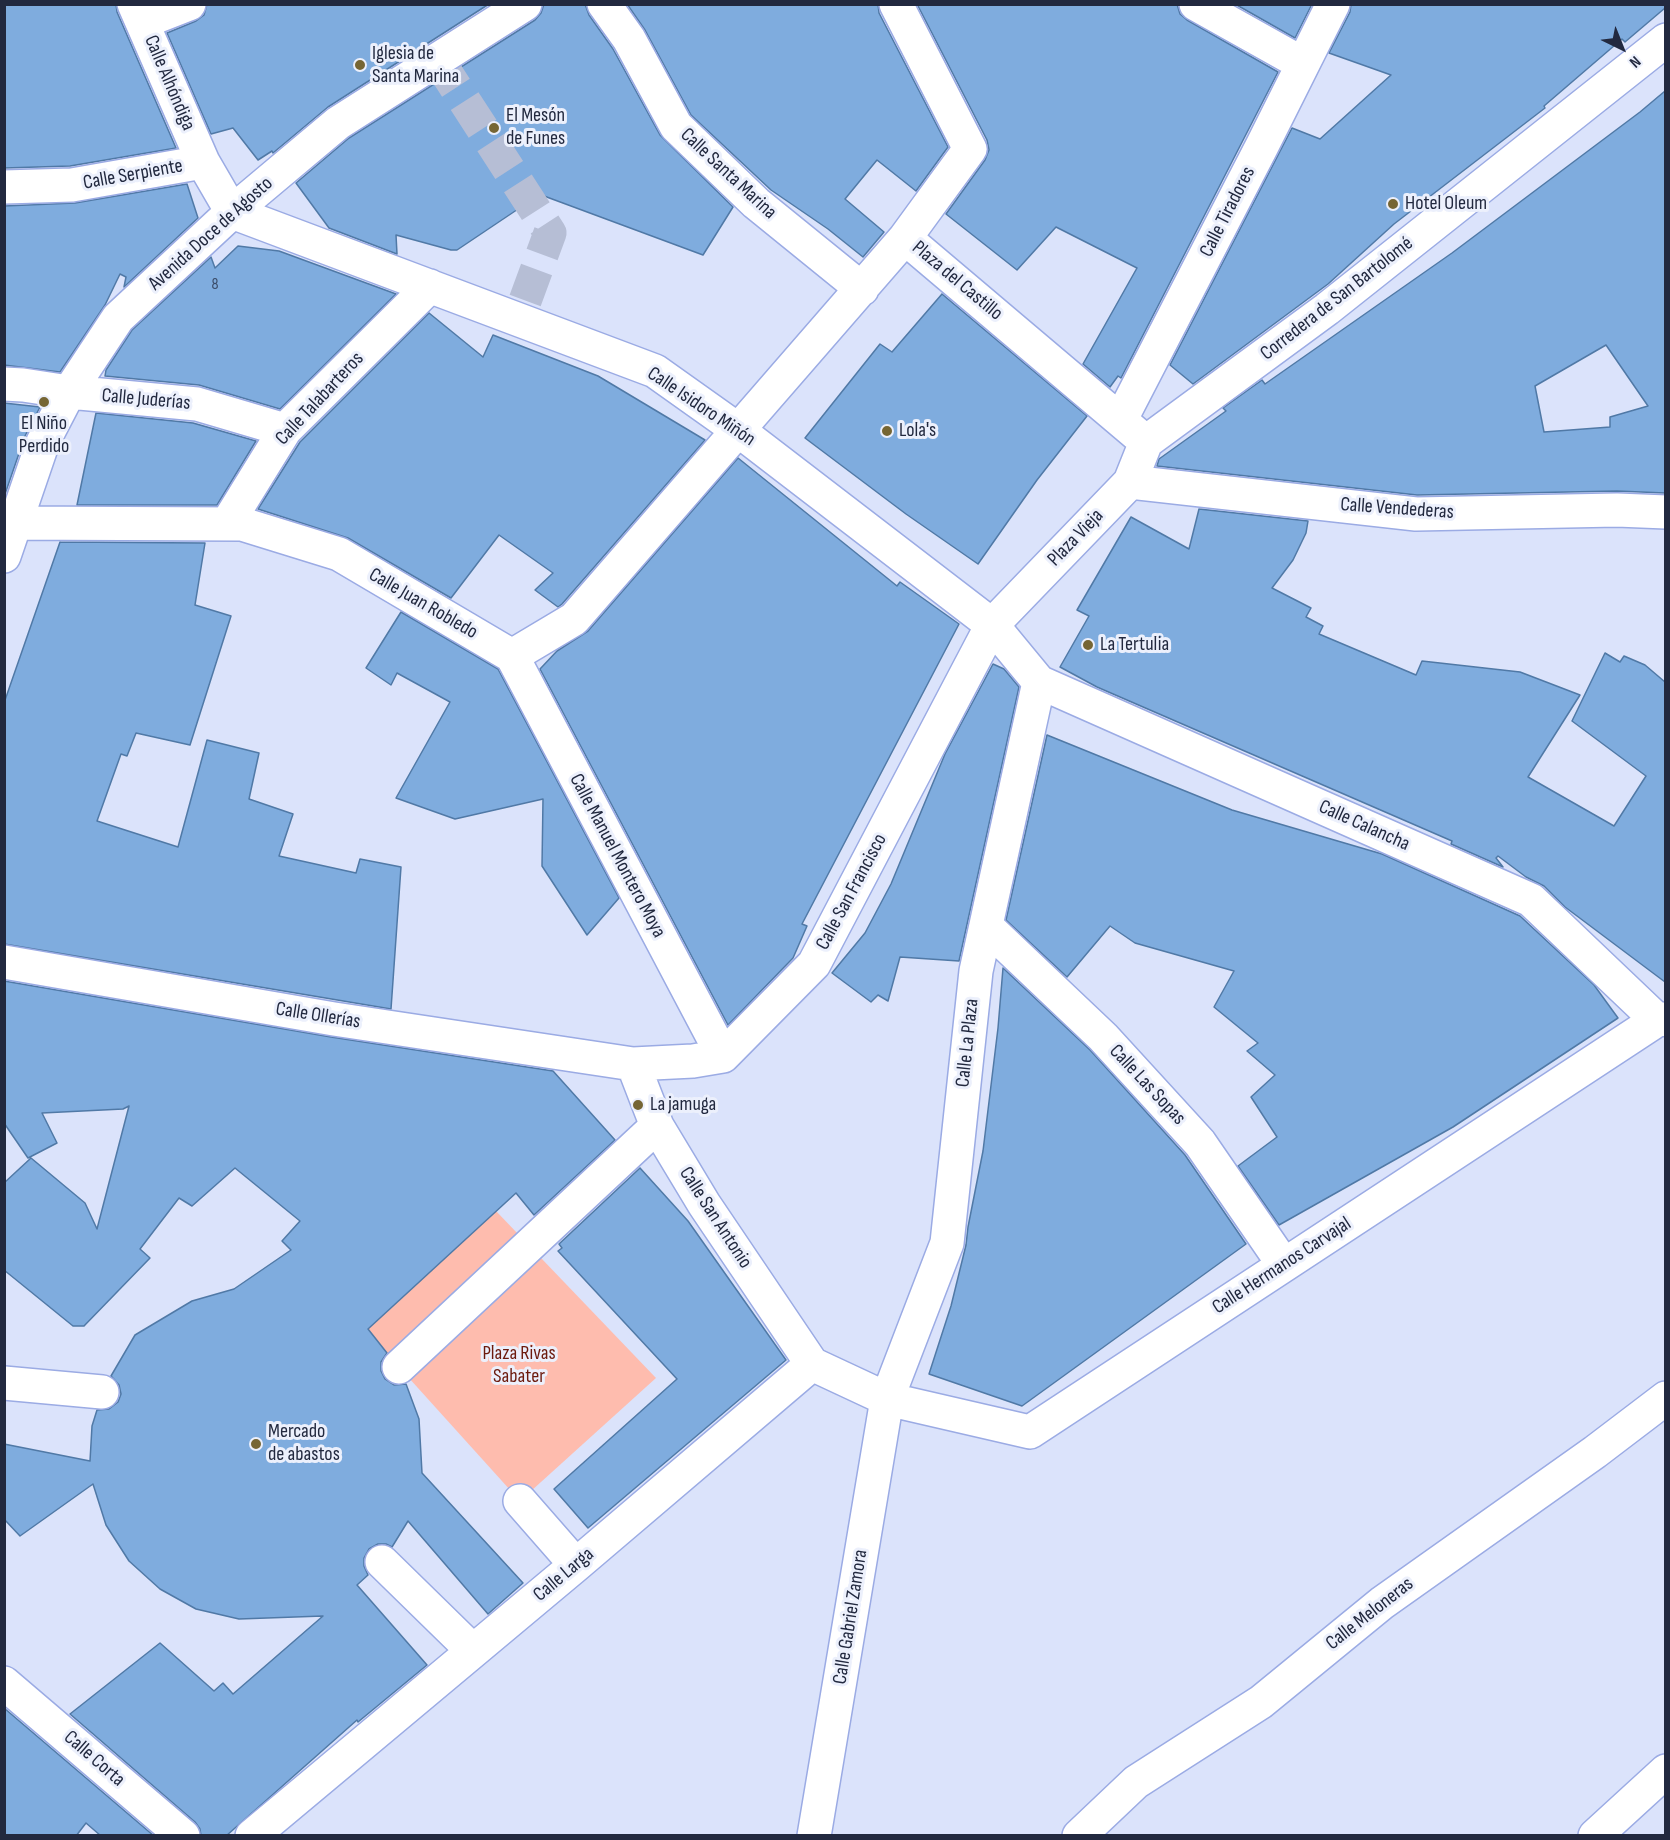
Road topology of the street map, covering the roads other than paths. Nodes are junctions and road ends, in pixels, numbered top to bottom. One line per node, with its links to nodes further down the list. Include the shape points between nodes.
1 (189, 4): 7 (street)
2 (525, 4): 12 (street, Avenida Doce de Agosto, via 338,123)
3 (604, 4): 15 (street, Calle Santa Marina, via 629,39 676,126 756,203)
4 (896, 4): 13 (street, via 970,149)
5 (1196, 4): 9 (street)
6 (1333, 4): 9 (street, Calle Tiradores)
7 (139, 13): 10 (street, Calle Alhóndiga)
8 (1665, 40): 21 (street, Corredera de San Bartolomé, via 1327,309)
9 (1303, 64): 18 (street, Calle Tiradores)
10 (203, 162): 11 (street, Calle Serpiente, via 72,185); 12 (street, Calle Serpiente)
11 (4, 187)
12 (232, 212): 14 (street, Calle Isidoro Miñón); 17 (street, Avenida Doce de Agosto, via 118,318)
13 (905, 237): 15 (street, Plaza del Castillo); 18 (street, Plaza del Castillo)
14 (429, 286): 19 (street, Calle Talabarteros); 20 (street, Calle Isidoro Miñón, via 655,371)
15 (862, 289): 20 (street, Plaza del Castillo)
16 (4, 384): 17 (street, Calle Juderías)
17 (69, 392): 19 (street, Calle Juderías, via 197,404); 24 (street, Avenida Doce de Agosto, via 43,442)
18 (1121, 419): 21 (street, Plaza del Castillo)
19 (285, 430): 25 (street, Calle Talabarteros)
20 (738, 430): 27 (street, Calle Isidoro Miñón); 28 (street, via 574,619)
21 (1146, 442): 22 (street, Plaza Vieja)
22 (1130, 482): 23 (street, Calle Vendederas, via 1416,514); 27 (street, Plaza Vieja)
23 (1665, 512)
24 (10, 522): 25 (street, Calle Juan Robledo); 26 (street, Avenida Doce de Agosto)
25 (227, 524): 28 (street, Calle Juan Robledo, via 242,524 339,554)
26 (4, 556)
27 (993, 625): 29 (street, Calle Isidoro Miñón); 33 (street, Calle San Francisco, via 814,964)
28 (512, 656): 33 (street, Calle Manuel Montero Moya)
29 (1039, 682): 30 (street, Calle La Plaza); 32 (street, Calle Calancha, via 1531,900)
30 (986, 926): 36 (street, Calle Las Sopas, via 1103,1037 1200,1143); 42 (street, Calle La Plaza, via 976,972 947,1243)
31 (4, 962): 34 (street, Calle Ollerías, via 334,1019)
32 (1661, 1019): 36 (street, Calle Hermanos Carvajal)
33 (723, 1056): 34 (street)
34 (633, 1064): 35 (street, Calle San Antonio)
35 (657, 1126): 37 (street, Calle San Antonio, via 704,1204); 38 (street)
36 (1284, 1265): 42 (street, Calle Hermanos Carvajal, via 1030,1432)
37 (812, 1364): 42 (street); 45 (street, Calle Larga)
38 (399, 1367)
39 (4, 1383): 40 (street)
40 (102, 1392)
41 (1665, 1398): 52 (street, Calle Meloneras, via 1382,1604 1261,1702 1136,1782)
42 (887, 1399): 51 (street, Calle Gabriel Zamora)
43 (520, 1501): 45 (street)
44 (382, 1562): 46 (street)
45 (576, 1565): 46 (street, Calle Larga)
46 (472, 1652): 50 (street, Calle Larga)
47 (4, 1683): 49 (street, Calle Corta)
48 (1665, 1771): 53 (street)
49 (183, 1836)
50 (252, 1836)
51 (814, 1836)
52 (1080, 1836)
53 (1595, 1836)

